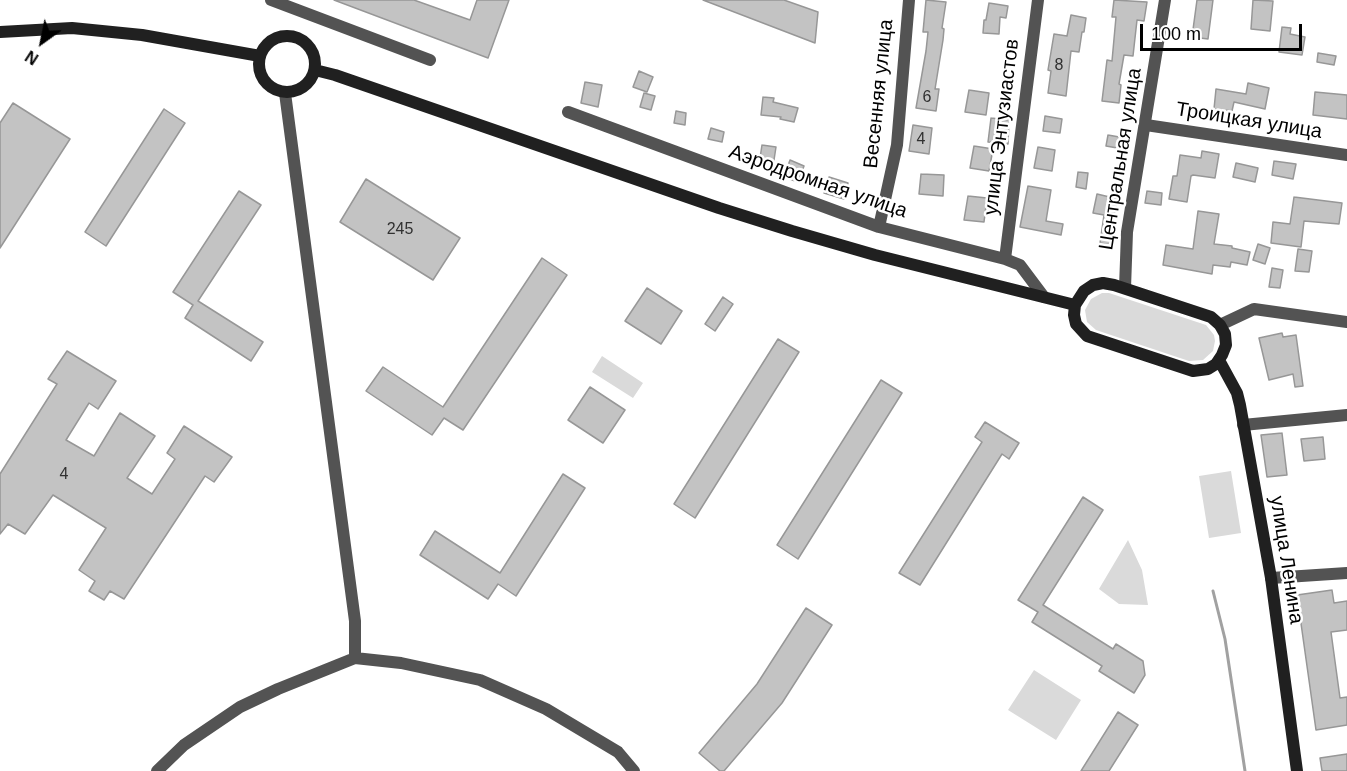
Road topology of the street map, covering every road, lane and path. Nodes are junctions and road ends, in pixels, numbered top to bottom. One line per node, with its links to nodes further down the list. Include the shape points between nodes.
1 (271, 0): 7 (street)
2 (909, 0): 13 (street, Весенняя улица, via 897,146)
3 (1038, 0): 14 (street, улица Энтузиастов)
4 (1165, 0): 11 (street, Центральная улица)
5 (0, 32): 6 (street, via 72,28 142,35)
6 (260, 56): 8 (street, via 269,42 290,36 309,46 315,56); 9 (street, via 260,73 265,83)
7 (430, 60)
8 (315, 70): 9 (street, via 306,86); 16 (street, via 771,224 875,255)
9 (285, 93): 25 (street, via 355,621)
10 (568, 112): 13 (street, Аэродромная улица)
11 (1146, 125): 12 (street, Троицкая улица); 15 (street, Центральная улица, via 1127,232)
12 (1347, 155)
13 (879, 227): 14 (street, Аэродромная улица)
14 (1005, 259): 16 (street, Аэродромная улица, via 1020,266)
15 (1125, 288): 17 (street, via 1098,284 1084,291); 19 (street, via 1204,314)
16 (1044, 297): 17 (street)
17 (1075, 305): 20 (street, via 1079,329 1100,342 1193,371 1208,369)
18 (1347, 322): 19 (street, via 1254,309)
19 (1220, 325): 20 (street, via 1226,345)
20 (1219, 360): 22 (street, улица Ленина, via 1237,393)
21 (1347, 415): 22 (street)
22 (1243, 425): 24 (street, улица Ленина)
23 (1347, 573): 24 (street)
24 (1271, 578): 28 (street, улица Ленина)
25 (355, 658): 26 (street, via 240,707 184,745); 27 (street, via 401,663 480,680 546,709 618,752)
26 (157, 771)
27 (634, 771)
28 (1297, 771)

